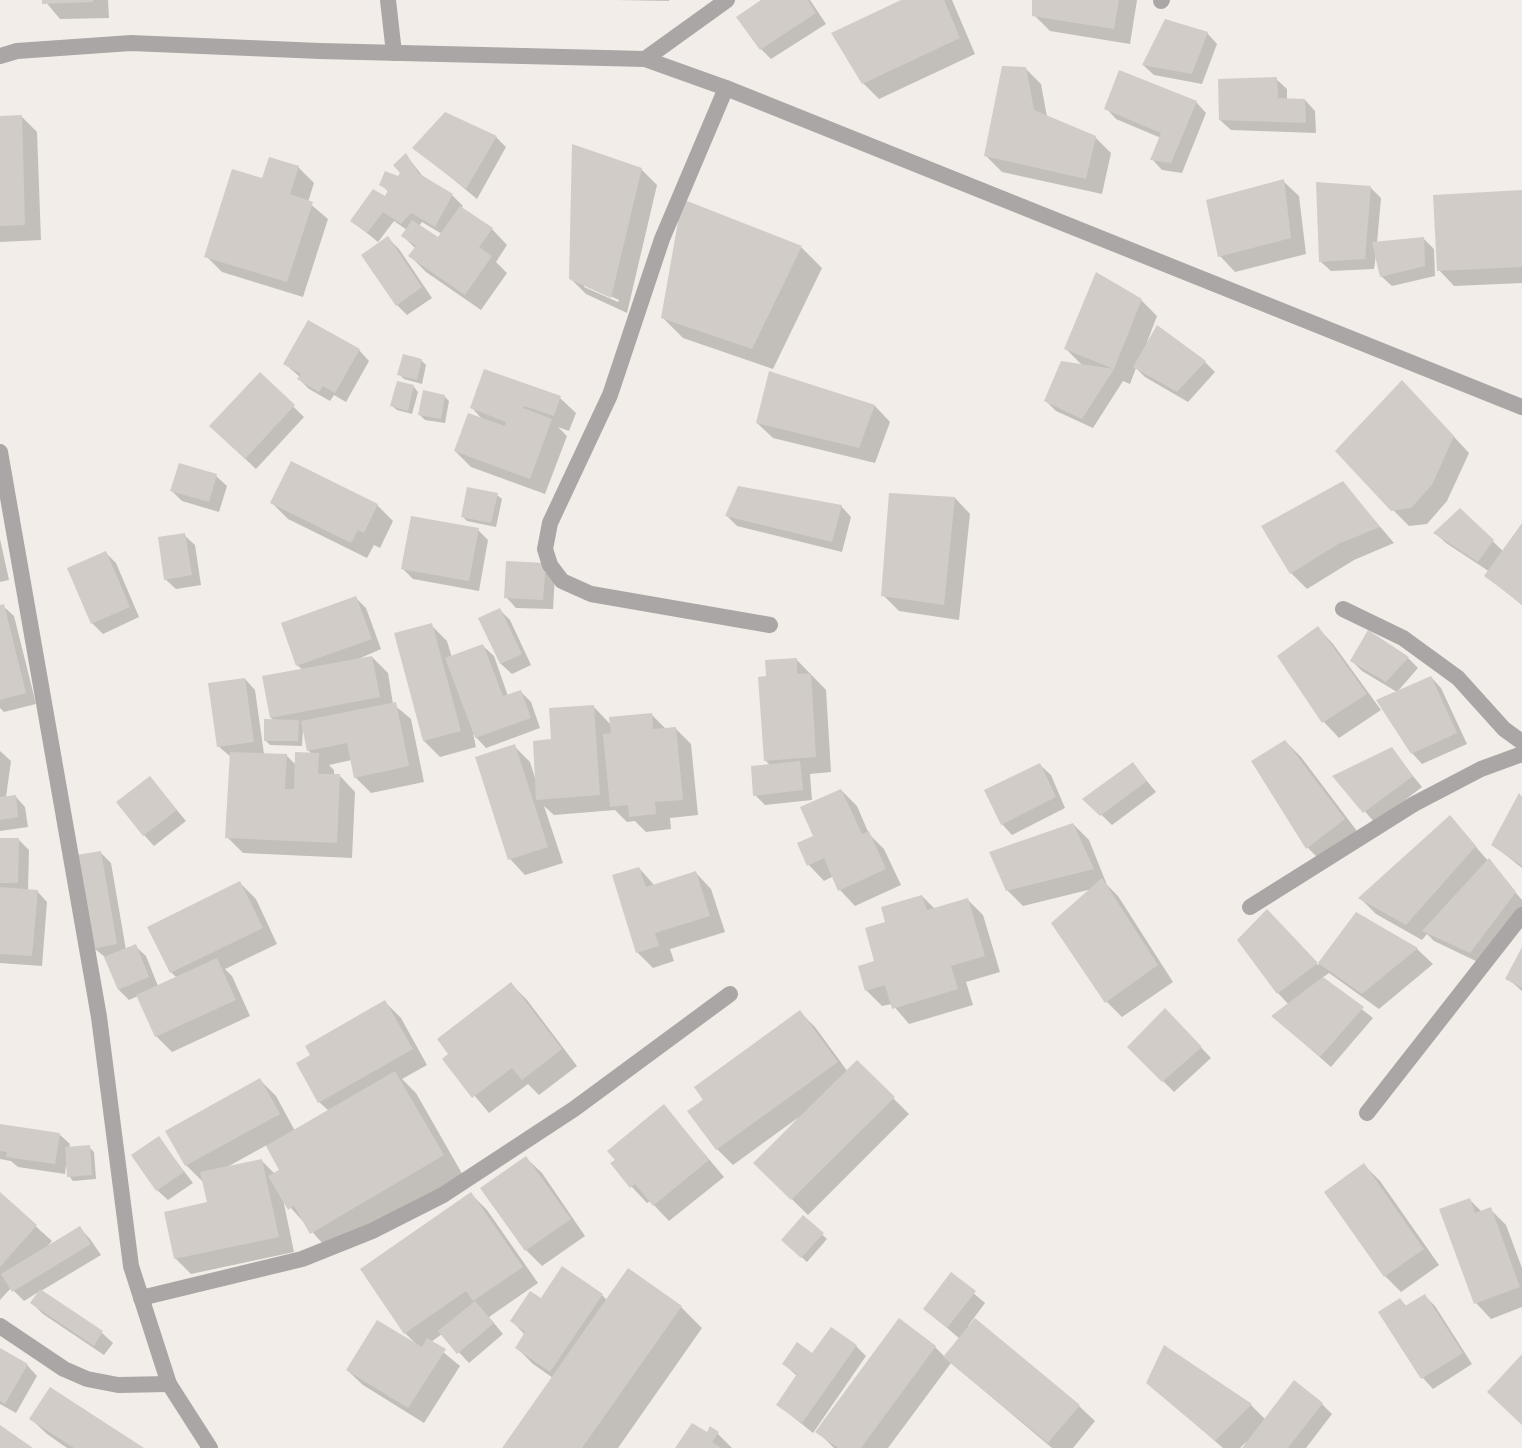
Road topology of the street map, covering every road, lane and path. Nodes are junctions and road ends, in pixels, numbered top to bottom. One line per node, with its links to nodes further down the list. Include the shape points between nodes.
1 (388, 0): 3 (street)
2 (727, 0): 5 (street)
3 (394, 53): 4 (street, via 131,44 16,51); 5 (street)
4 (0, 56)
5 (645, 59): 6 (street)
6 (726, 88): 7 (street); 10 (street, via 662,239 610,395 550,523 545,549 550,565 562,581 591,594)
7 (1522, 407)
8 (0, 452): 17 (street, via 99,1017 131,1266)
9 (1343, 609): 11 (street, via 1403,639 1458,678 1504,729)
10 (770, 626)
11 (1522, 742)
12 (1522, 754): 13 (street, via 1481,769 1414,804)
13 (1250, 907)
14 (1522, 915): 16 (street)
15 (730, 994): 17 (street, via 574,1109 443,1195 372,1231 302,1259)
16 (1367, 1113)
17 (141, 1298): 19 (street)
18 (0, 1326): 19 (street, via 64,1369 87,1379 118,1385)
19 (169, 1384): 20 (street)
20 (209, 1448)

